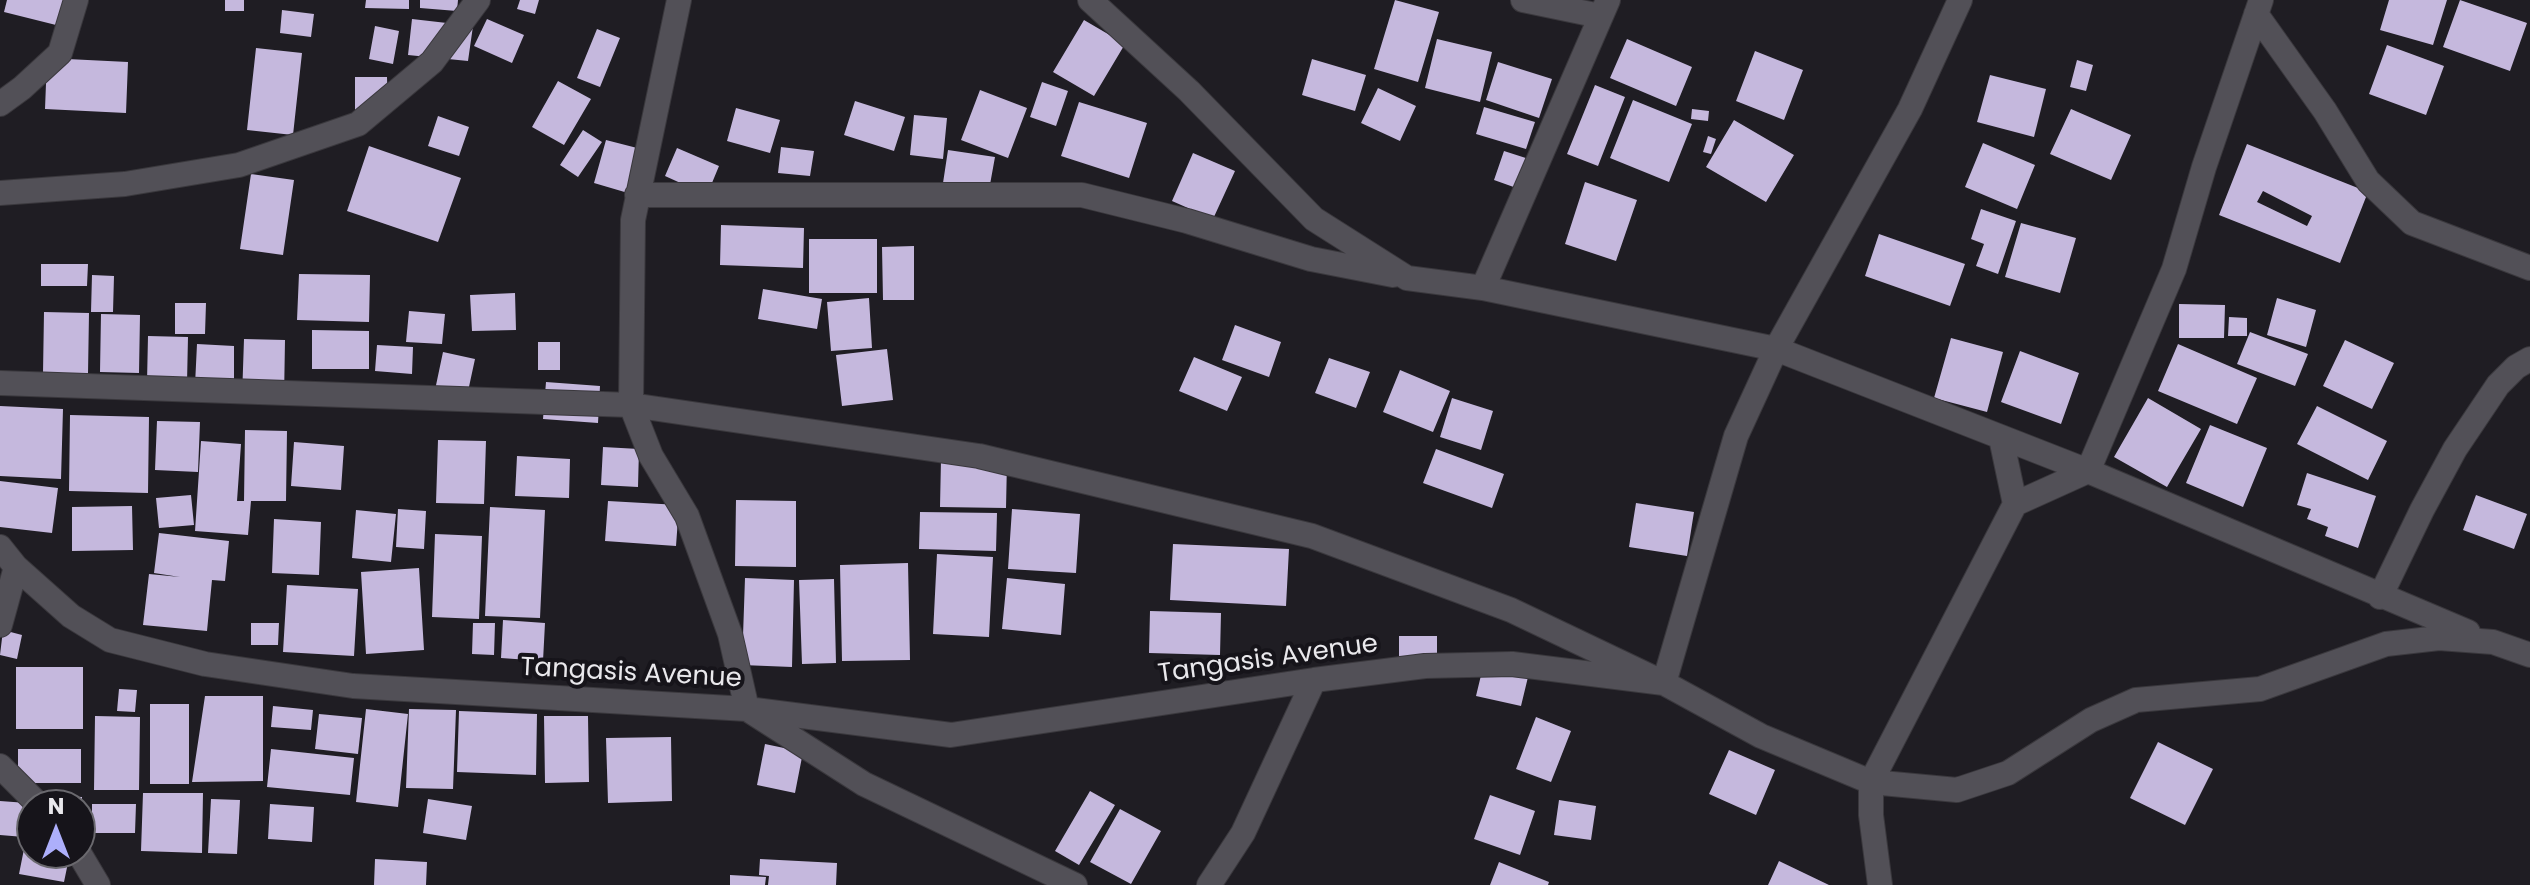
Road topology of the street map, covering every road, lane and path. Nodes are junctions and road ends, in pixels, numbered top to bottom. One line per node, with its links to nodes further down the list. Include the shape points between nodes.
1 (76, 0): 9 (street, via 60,53)
2 (478, 0): 10 (street, via 432,62 358,124 239,165 125,184)
3 (679, 0): 11 (street)
4 (1090, 0): 13 (street, via 1189,91 1314,219)
5 (1523, 0): 8 (street)
6 (1960, 0): 15 (street, via 1910,109)
7 (2258, 7): 12 (street, via 2368,181 2412,223); 20 (street, via 2174,269)
8 (1604, 8): 14 (street)
9 (0, 104)
10 (0, 193)
11 (637, 195): 13 (street, via 1082,195 1311,259); 18 (street)
12 (2530, 268)
13 (1407, 278): 14 (street)
14 (1483, 288): 15 (street)
15 (1776, 349): 19 (street); 29 (street, via 1736,436)
16 (2530, 359): 24 (street, via 2498,385 2455,449)
17 (0, 383): 18 (street)
18 (631, 405): 29 (street, via 979,456 1312,536 1511,610); 30 (street, via 651,456 687,516 730,634)
19 (2001, 438): 20 (street); 21 (street)
20 (2088, 471): 21 (street); 24 (street)
21 (2015, 504): 32 (street)
22 (0, 547): 23 (street, Tangasis Avenue)
23 (16, 567): 25 (street); 30 (street, Tangasis Avenue, via 71,616 110,640 205,664 353,686)
24 (2380, 597): 26 (street)
25 (0, 625)
26 (2493, 642): 27 (street, Tangasis Avenue); 32 (street, Tangasis Avenue, via 2439,638 2386,644 2260,689 2136,700 2091,720 2008,773 1957,790)
27 (2530, 655)
28 (1314, 680): 29 (street, Tangasis Avenue, via 1425,666 1512,664); 30 (street, Tangasis Avenue, via 951,735); 35 (street, via 1243,833)
29 (1664, 683): 32 (street, Tangasis Avenue, via 1761,736)
30 (747, 709): 34 (street, via 864,784)
31 (0, 766): 33 (street)
32 (1871, 782): 36 (street)
33 (23, 789)
34 (1075, 885)
35 (1209, 885)
36 (1880, 885)

